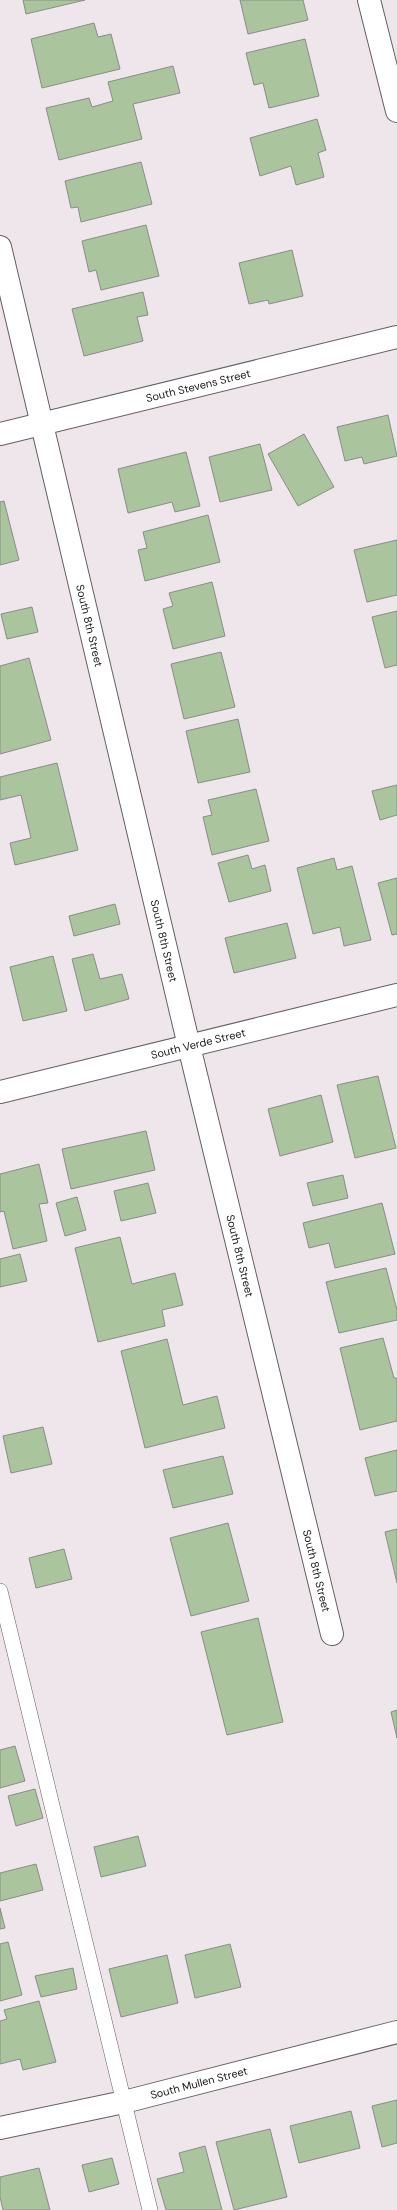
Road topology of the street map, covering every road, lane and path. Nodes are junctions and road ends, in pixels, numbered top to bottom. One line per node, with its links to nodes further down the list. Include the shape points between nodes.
1 (369, 0): 2 (street)
2 (397, 111)
3 (0, 247): 5 (street, South 8th Street)
4 (397, 337): 5 (street, South Stevens Street)
5 (41, 424): 6 (street, South Stevens Street); 8 (street, South 8th Street)
6 (0, 434)
7 (397, 998): 8 (street, South Verde Street)
8 (189, 1046): 9 (street, South Verde Street); 11 (street, South 8th Street)
9 (0, 1092)
10 (0, 1591): 13 (lane)
11 (332, 1634)
12 (397, 2032): 13 (street, South Mullen Street)
13 (124, 2102): 14 (street, South Mullen Street); 15 (lane)
14 (0, 2128)
15 (150, 2210)

